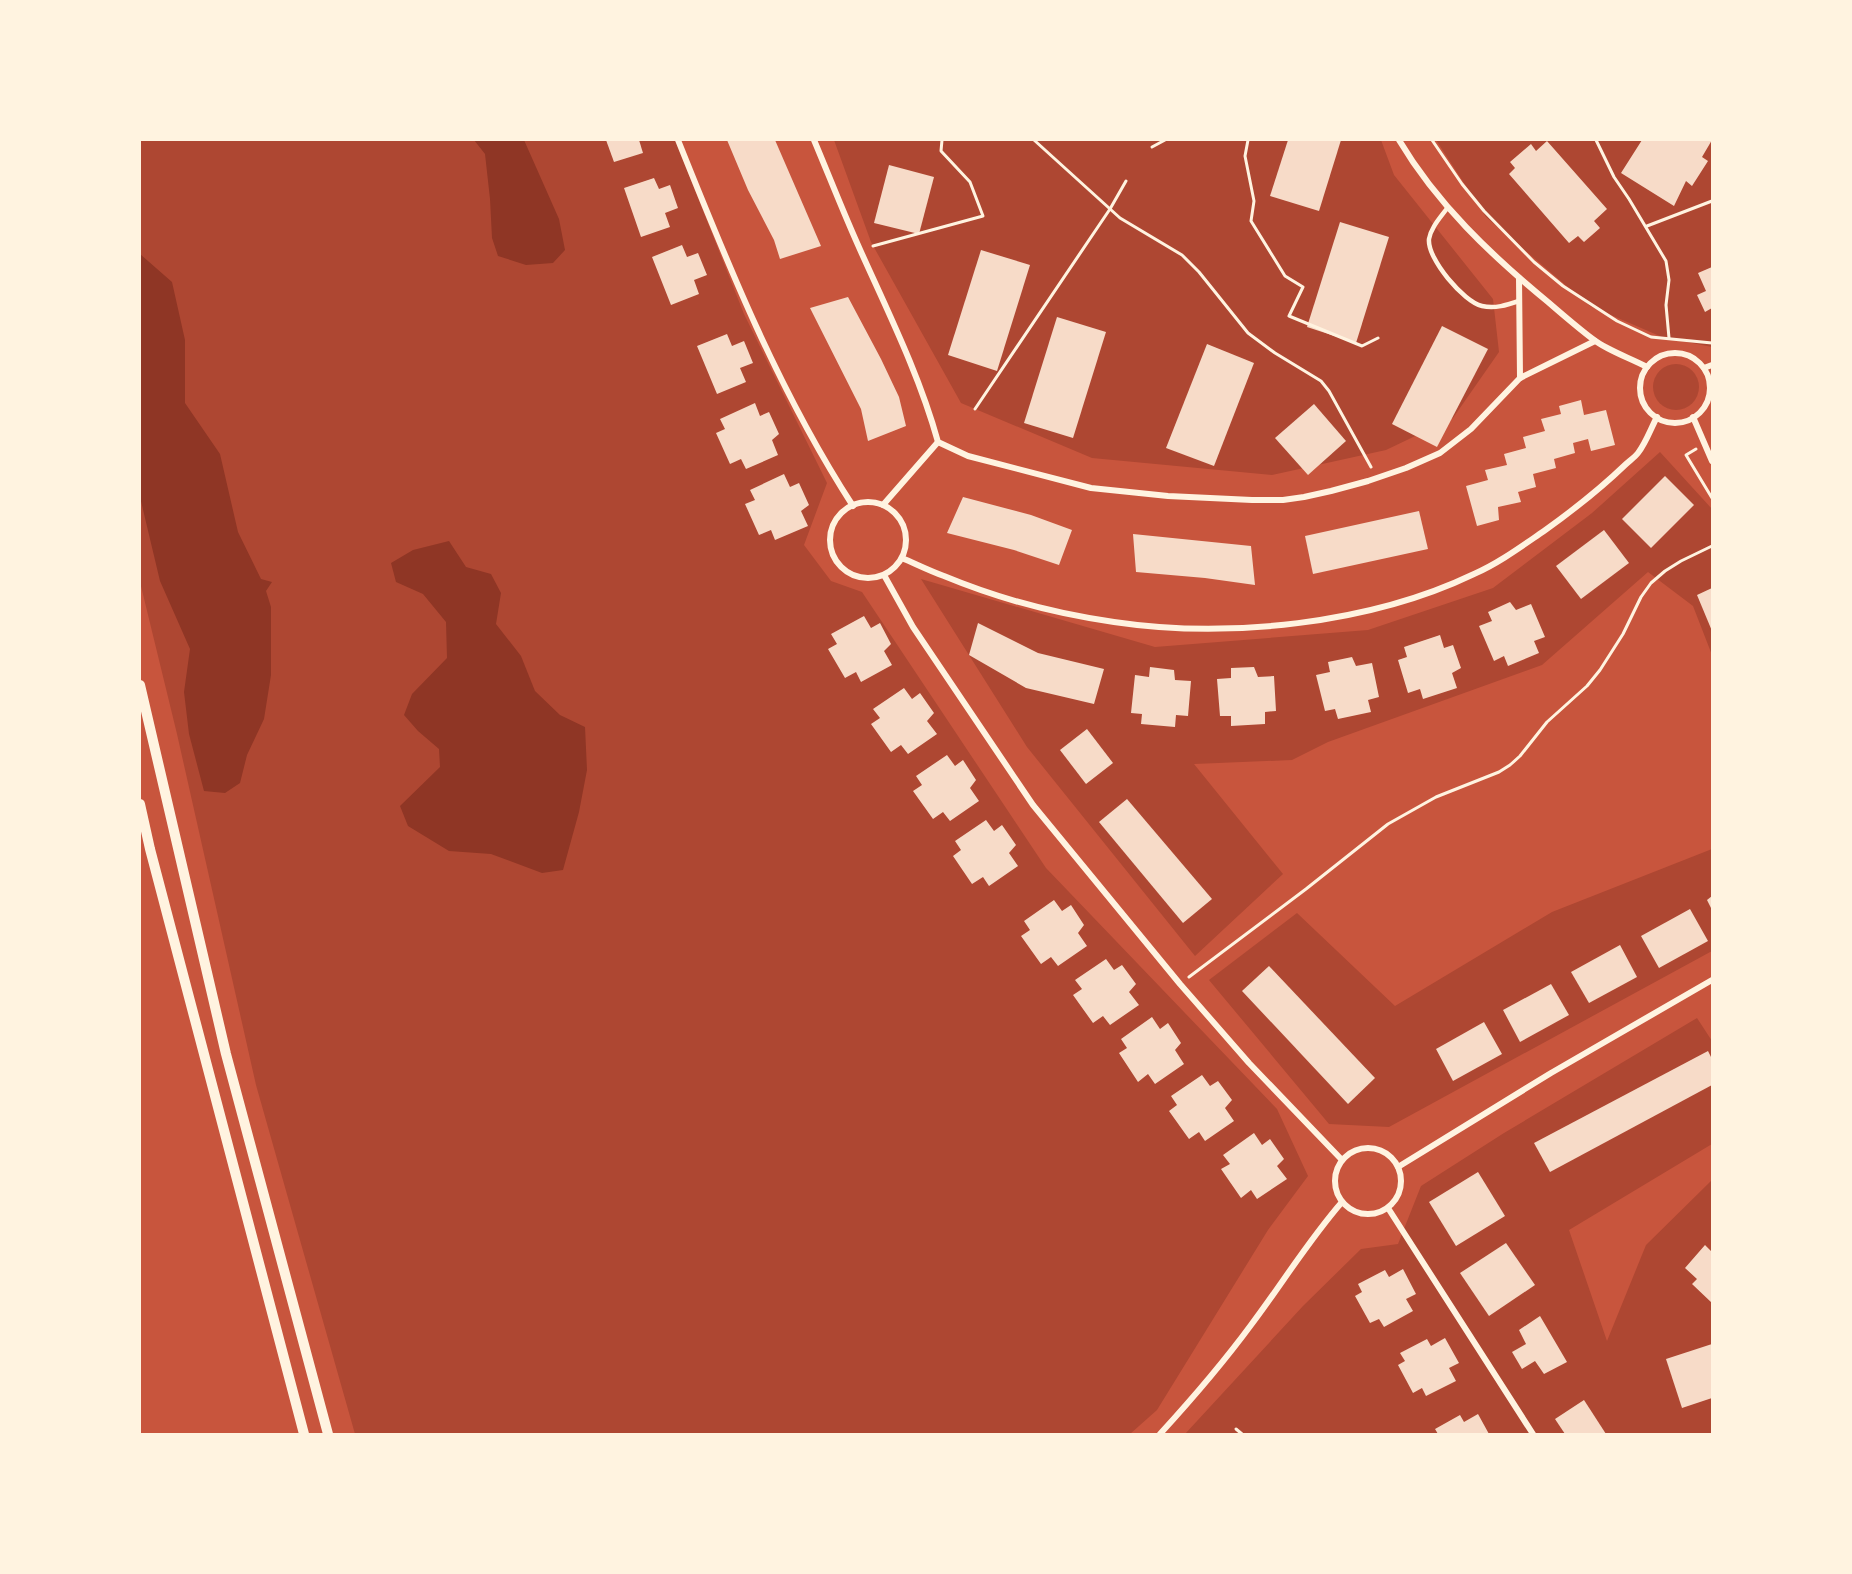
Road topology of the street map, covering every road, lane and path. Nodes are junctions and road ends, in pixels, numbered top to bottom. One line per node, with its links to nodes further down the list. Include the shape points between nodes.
1 (678, 140): 34 (street, via 776,368 826,464)
2 (814, 140): 30 (street, via 907,351)
3 (942, 140): 16 (path, via 941,151 970,182 983,216)
4 (1034, 140): 14 (path)
5 (1165, 140): 10 (path)
6 (1248, 140): 19 (path, via 1245,156 1254,201 1251,221 1285,276 1303,287 1289,316 1362,346)
7 (1399, 140): 13 (street)
8 (1432, 140): 20 (path, via 1484,211 1534,262 1617,321 1651,337)
9 (1596, 140): 15 (path, via 1614,177)
10 (1152, 147)
11 (1126, 181): 14 (path)
12 (1713, 201): 15 (path)
13 (1448, 207): 17 (street); 18 (lane, via 1429,240 1438,266 1471,302 1486,307)
14 (1110, 209): 27 (path); 32 (path, via 1182,255 1248,333 1321,381)
15 (1646, 226): 20 (path, via 1669,271)
16 (873, 246)
17 (1519, 278): 18 (street); 21 (street)
18 (1519, 302): 26 (street)
19 (1378, 338)
20 (1669, 338): 22 (path)
21 (1595, 341): 24 (street); 26 (street)
22 (1713, 343)
23 (1713, 365): 25 (street)
24 (1647, 367): 25 (street, via 1661,356 1673,353 1691,356); 28 (street, via 1641,394)
25 (1704, 368): 29 (street, via 1710,386 1708,398)
26 (1520, 378): 32 (street, via 1471,429 1440,453)
27 (975, 409)
28 (1657, 417): 29 (street, via 1671,422); 36 (street, via 1638,453 1607,483 1507,556 1437,590 1320,620 1213,629 1113,622 987,591)
29 (1693, 417): 31 (street)
30 (938, 442): 32 (street, via 968,456 1091,488 1168,496 1282,500); 33 (street)
31 (1713, 461)
32 (1377, 478)
33 (883, 505): 34 (street, via 868,502); 36 (street, via 903,525 906,542)
34 (853, 506): 37 (street, via 835,522 832,552 853,575)
35 (1713, 546): 41 (path, via 1681,561 1652,583 1600,670 1510,765 1436,796 1388,824)
36 (902, 558): 37 (street)
37 (884, 575): 41 (street, via 913,627 1033,805)
38 (140, 685): 48 (street, via 226,1053)
39 (140, 804): 47 (street)
40 (1713, 980): 43 (street, via 1551,1072)
41 (1180, 984): 42 (street)
42 (1342, 1160): 43 (street, via 1358,1149 1374,1148 1388,1155); 44 (street, via 1334,1183)
43 (1398, 1167): 45 (street, via 1400,1190)
44 (1342, 1202): 45 (street, via 1362,1214); 49 (street, via 1208,1380)
45 (1388, 1208): 51 (street)
46 (1236, 1429): 50 (path)
47 (304, 1434)
48 (328, 1434)
49 (1160, 1434)
50 (1242, 1434)
51 (1533, 1434)

